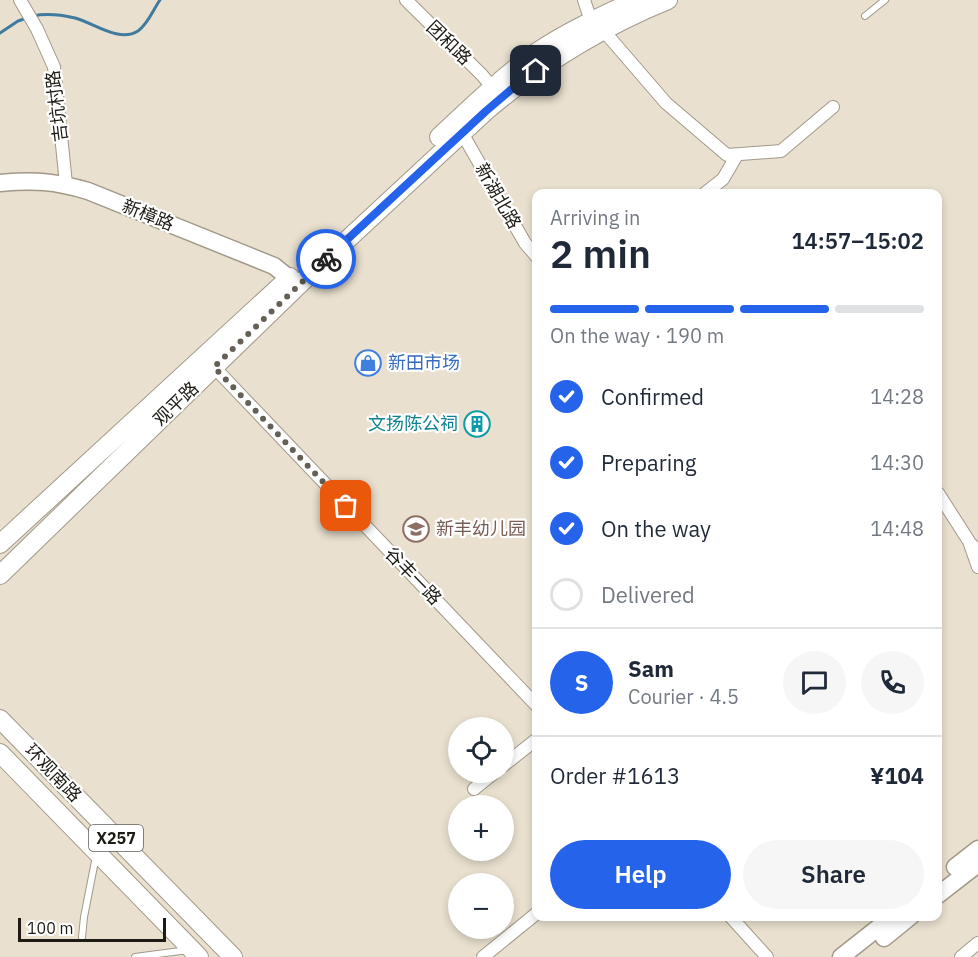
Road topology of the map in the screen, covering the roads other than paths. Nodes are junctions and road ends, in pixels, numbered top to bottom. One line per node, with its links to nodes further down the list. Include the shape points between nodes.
1 (406, 0): 9 (street, 团和路)
2 (584, 0): 8 (street)
3 (636, 0): 8 (main road, 观平路)
4 (668, 0): 8 (main road, 观平路)
5 (885, 0): 7 (lane)
6 (22, 3): 14 (street, 吉坑村路, via 54,67)
7 (865, 16)
8 (597, 26): 9 (main road, 观平路, via 562,36); 11 (main road, 观平路, via 513,88); 12 (street, via 666,103 727,155)
9 (492, 87): 17 (main road, 观平路)
10 (833, 107): 12 (street, via 781,151)
11 (462, 132): 16 (street, 新湖北路); 18 (main road, 观平路)
12 (737, 155): 15 (street, via 723,179)
13 (0, 183): 14 (street, 新樟路)
14 (66, 184): 17 (street, 新樟路, via 274,266)
15 (710, 189)
16 (532, 251)
17 (289, 278): 20 (main road, 观平路)
18 (214, 367): 23 (main road, 观平路); 24 (street, 谷丰一路)
19 (942, 499): 21 (street)
20 (0, 544)
21 (974, 547): 22 (street)
22 (978, 567)
23 (0, 575)
24 (532, 701)
25 (0, 719): 44 (main road, 环观南路 / X257)
26 (532, 743): 28 (street)
27 (0, 753): 32 (main road, 环观南路 / X257)
28 (514, 757)
29 (481, 783): 30 (street)
30 (474, 789)
31 (978, 849): 34 (street)
32 (96, 852): 40 (lane); 42 (main road, 环观南路 / X257)
33 (978, 864): 35 (street)
34 (942, 878)
35 (942, 893)
36 (532, 917): 45 (street)
37 (735, 921): 46 (street)
38 (887, 921): 47 (street)
39 (905, 921): 48 (street)
40 (82, 937)
41 (978, 943): 49 (street)
42 (195, 953): 43 (lane)
43 (135, 957)
44 (233, 957)
45 (483, 957)
46 (767, 957)
47 (841, 957)
48 (860, 957)
49 (961, 957)

